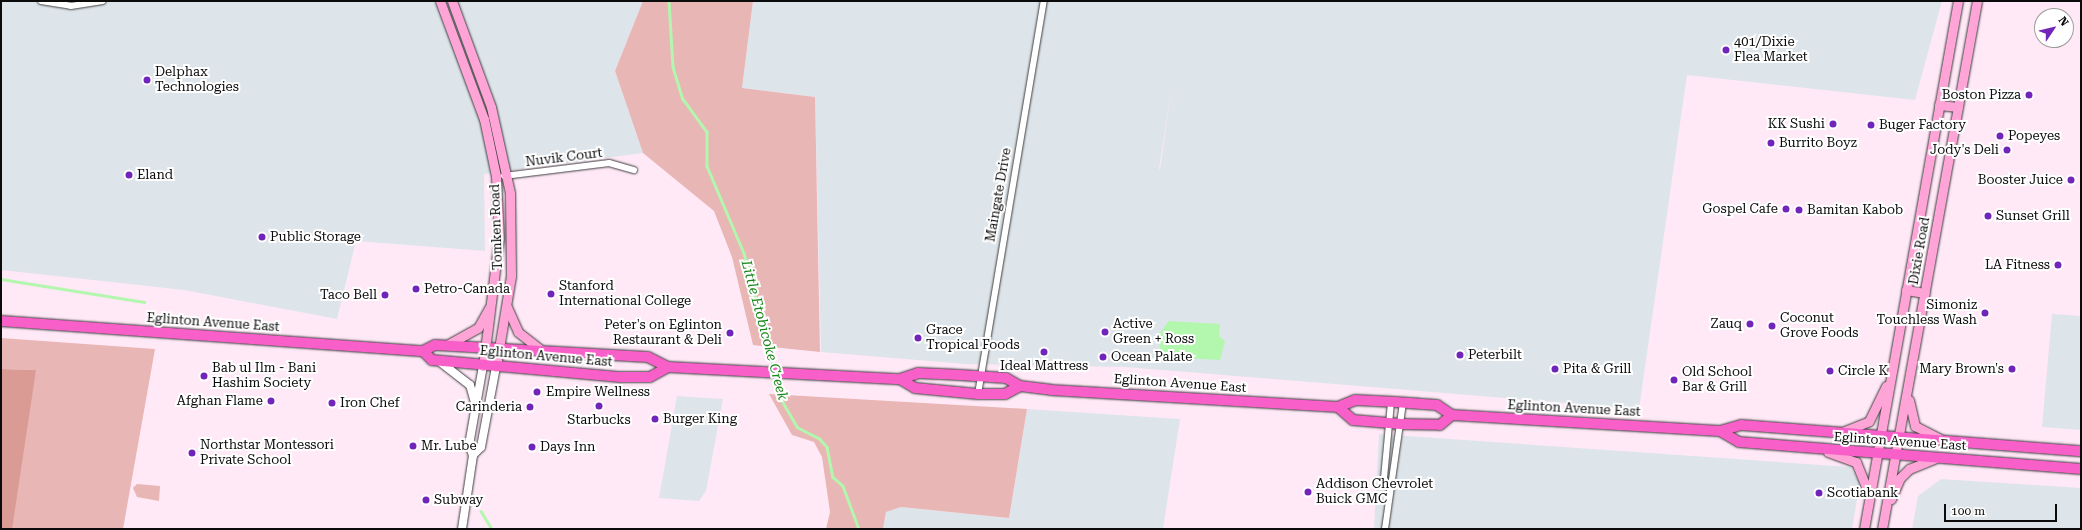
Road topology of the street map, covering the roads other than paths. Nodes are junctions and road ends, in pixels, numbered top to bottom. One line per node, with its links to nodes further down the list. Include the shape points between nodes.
1 (42, 1): 2 (street, via 71,6)
2 (103, 1)
3 (440, 1): 11 (main road, Tomken Road, via 484,119)
4 (452, 1): 12 (main road, Tomken Road, via 491,107)
5 (1044, 1): 28 (street, Maingate Drive)
6 (1958, 1): 8 (main road, Dixie Road)
7 (1977, 1): 9 (main road, Dixie Road)
8 (1939, 105): 9 (main road); 13 (main road, Dixie Road)
9 (1958, 106): 14 (main road, Dixie Road)
10 (634, 170): 12 (street, Nuvik Court, via 609,163)
11 (496, 176): 12 (street, Nuvik Court); 15 (main road, Tomken Road, via 499,238)
12 (508, 176): 16 (main road, Tomken Road, via 513,250)
13 (1906, 290): 14 (main road); 27 (main road, Dixie Road)
14 (1925, 293): 31 (main road, Dixie Road)
15 (493, 300): 18 (main road, via 478,328); 19 (main road, Tomken Road)
16 (506, 305): 20 (main road, Tomken Road); 22 (main road, via 518,332)
17 (1, 321): 21 (main road, Eglinton Avenue East)
18 (447, 345): 19 (main road, Eglinton Avenue East); 21 (main road, Eglinton Avenue East, via 435,345)
19 (487, 349): 20 (main road, Eglinton Avenue East); 24 (main road, Tomken Road)
20 (498, 350): 22 (main road, Eglinton Avenue East); 25 (main road, Tomken Road)
21 (423, 351): 23 (main road, Eglinton Avenue East, via 432,360)
22 (544, 352): 26 (main road, Eglinton Avenue East, via 648,357)
23 (439, 360): 24 (main road, Eglinton Avenue East); 35 (street, via 470,385)
24 (483, 366): 25 (main road, Eglinton Avenue East); 35 (street, Tomken Road)
25 (496, 367): 26 (main road, Eglinton Avenue East, via 650,378); 48 (street, Tomken Road, via 482,447)
26 (668, 367): 29 (main road, Eglinton Avenue East, via 784,370)
27 (1892, 370): 41 (main road, via 1875,414 1861,425); 42 (main road, Dixie Road)
28 (979, 377): 29 (main road, Eglinton Avenue East, via 918,373); 30 (main road, Eglinton Avenue East, via 1006,378); 32 (street, Maingate Drive)
29 (900, 379): 32 (main road, Eglinton Avenue East, via 915,388)
30 (1020, 386): 32 (main road, Eglinton Avenue East, via 1005,394); 36 (main road, Eglinton Avenue East)
31 (1908, 389): 43 (main road, Dixie Road); 44 (main road, via 1909,411 1915,426 1931,436)
32 (978, 394)
33 (1391, 402): 34 (main road, Eglinton Avenue East); 36 (main road, Eglinton Avenue East, via 1355,400); 38 (street)
34 (1403, 402): 37 (main road, Eglinton Avenue East, via 1437,405); 39 (street)
35 (476, 404): 48 (street, Tomken Road, via 469,445)
36 (1338, 408): 38 (main road, via 1353,420)
37 (1452, 414): 39 (main road, via 1440,425); 40 (main road, Eglinton Avenue East)
38 (1389, 423): 39 (main road); 52 (street, via 1384,478)
39 (1401, 424): 52 (street)
40 (1720, 431): 41 (main road, Eglinton Avenue East, via 1741,425); 45 (main road, Eglinton Avenue East, via 1739,442)
41 (1840, 433): 42 (main road, Eglinton Avenue East)
42 (1882, 434): 43 (main road, Eglinton Avenue East); 46 (main road, Dixie Road)
43 (1898, 436): 44 (main road, Eglinton Avenue East); 49 (main road, Dixie Road)
44 (1949, 441): 47 (main road, Eglinton Avenue East)
45 (1818, 449): 46 (main road, Eglinton Avenue East); 53 (main road, via 1856,462)
46 (1879, 451): 49 (main road, Eglinton Avenue East); 53 (main road, Dixie Road)
47 (2081, 451)
48 (473, 455): 55 (street, Tomken Road)
49 (1895, 455): 50 (main road, Eglinton Avenue East); 54 (main road, Dixie Road)
50 (1937, 457): 51 (main road, Eglinton Avenue East); 54 (main road, via 1909,469 1900,478)
51 (2081, 469)
52 (1390, 490): 56 (street)
53 (1870, 495): 57 (main road, Dixie Road)
54 (1885, 514): 58 (main road, Dixie Road)
55 (462, 529)
56 (1385, 529)
57 (1864, 529)
58 (1882, 529)

